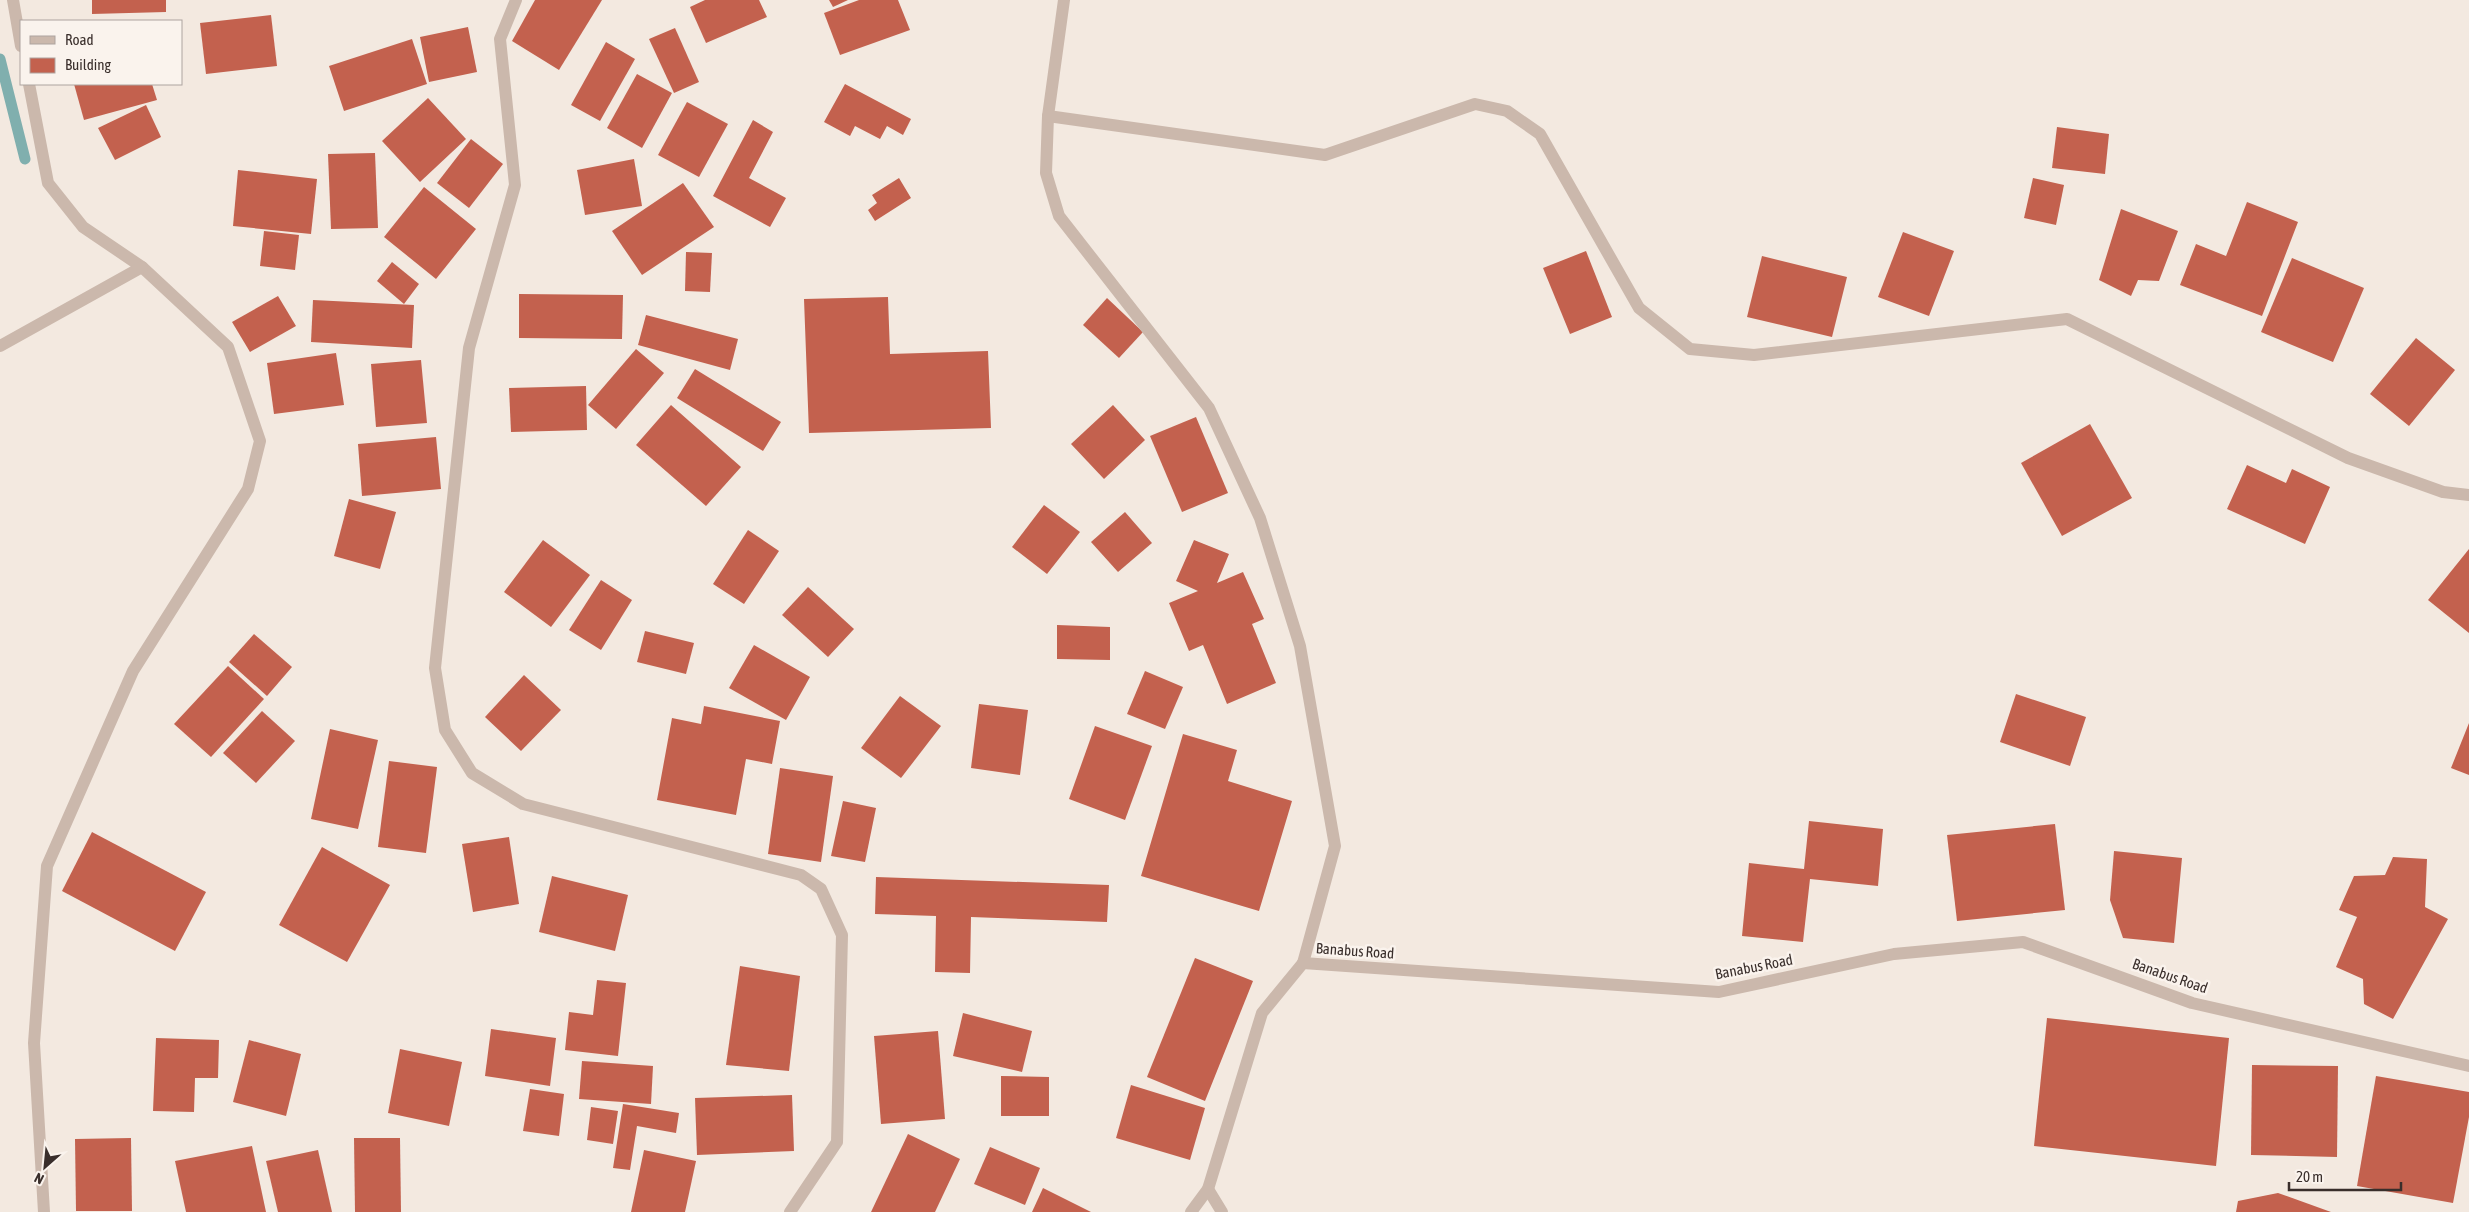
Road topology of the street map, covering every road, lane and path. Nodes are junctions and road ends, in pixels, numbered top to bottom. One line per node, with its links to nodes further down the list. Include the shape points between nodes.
1 (13, 0): 4 (street)
2 (516, 0): 14 (street, via 500,39 514,185 468,348 435,668 445,730 472,773 523,804 801,875 822,889 842,936 837,1142)
3 (1064, 0): 6 (street)
4 (20, 40)
5 (29, 85): 7 (street, via 48,183 83,227)
6 (1048, 116): 9 (street, via 1325,155 1475,104 1507,111 1540,134 1639,308 1690,349 1754,355 2067,319 2348,458 2443,492); 10 (street, via 1046,173 1059,216 1209,408 1260,518 1300,646 1334,846)
7 (142, 267): 8 (street); 13 (street, via 228,347 260,441 248,489 133,671 47,866 34,1043)
8 (0, 346)
9 (2469, 495)
10 (1302, 963): 11 (street, Banabus Road, via 1719,992 1894,954 2023,942 2192,1003); 12 (street, Banabus Road, via 1262,1013)
11 (2469, 1066)
12 (1208, 1189): 15 (street, Banabus Road); 16 (street)
13 (44, 1212)
14 (790, 1212)
15 (1191, 1212)
16 (1222, 1212)

